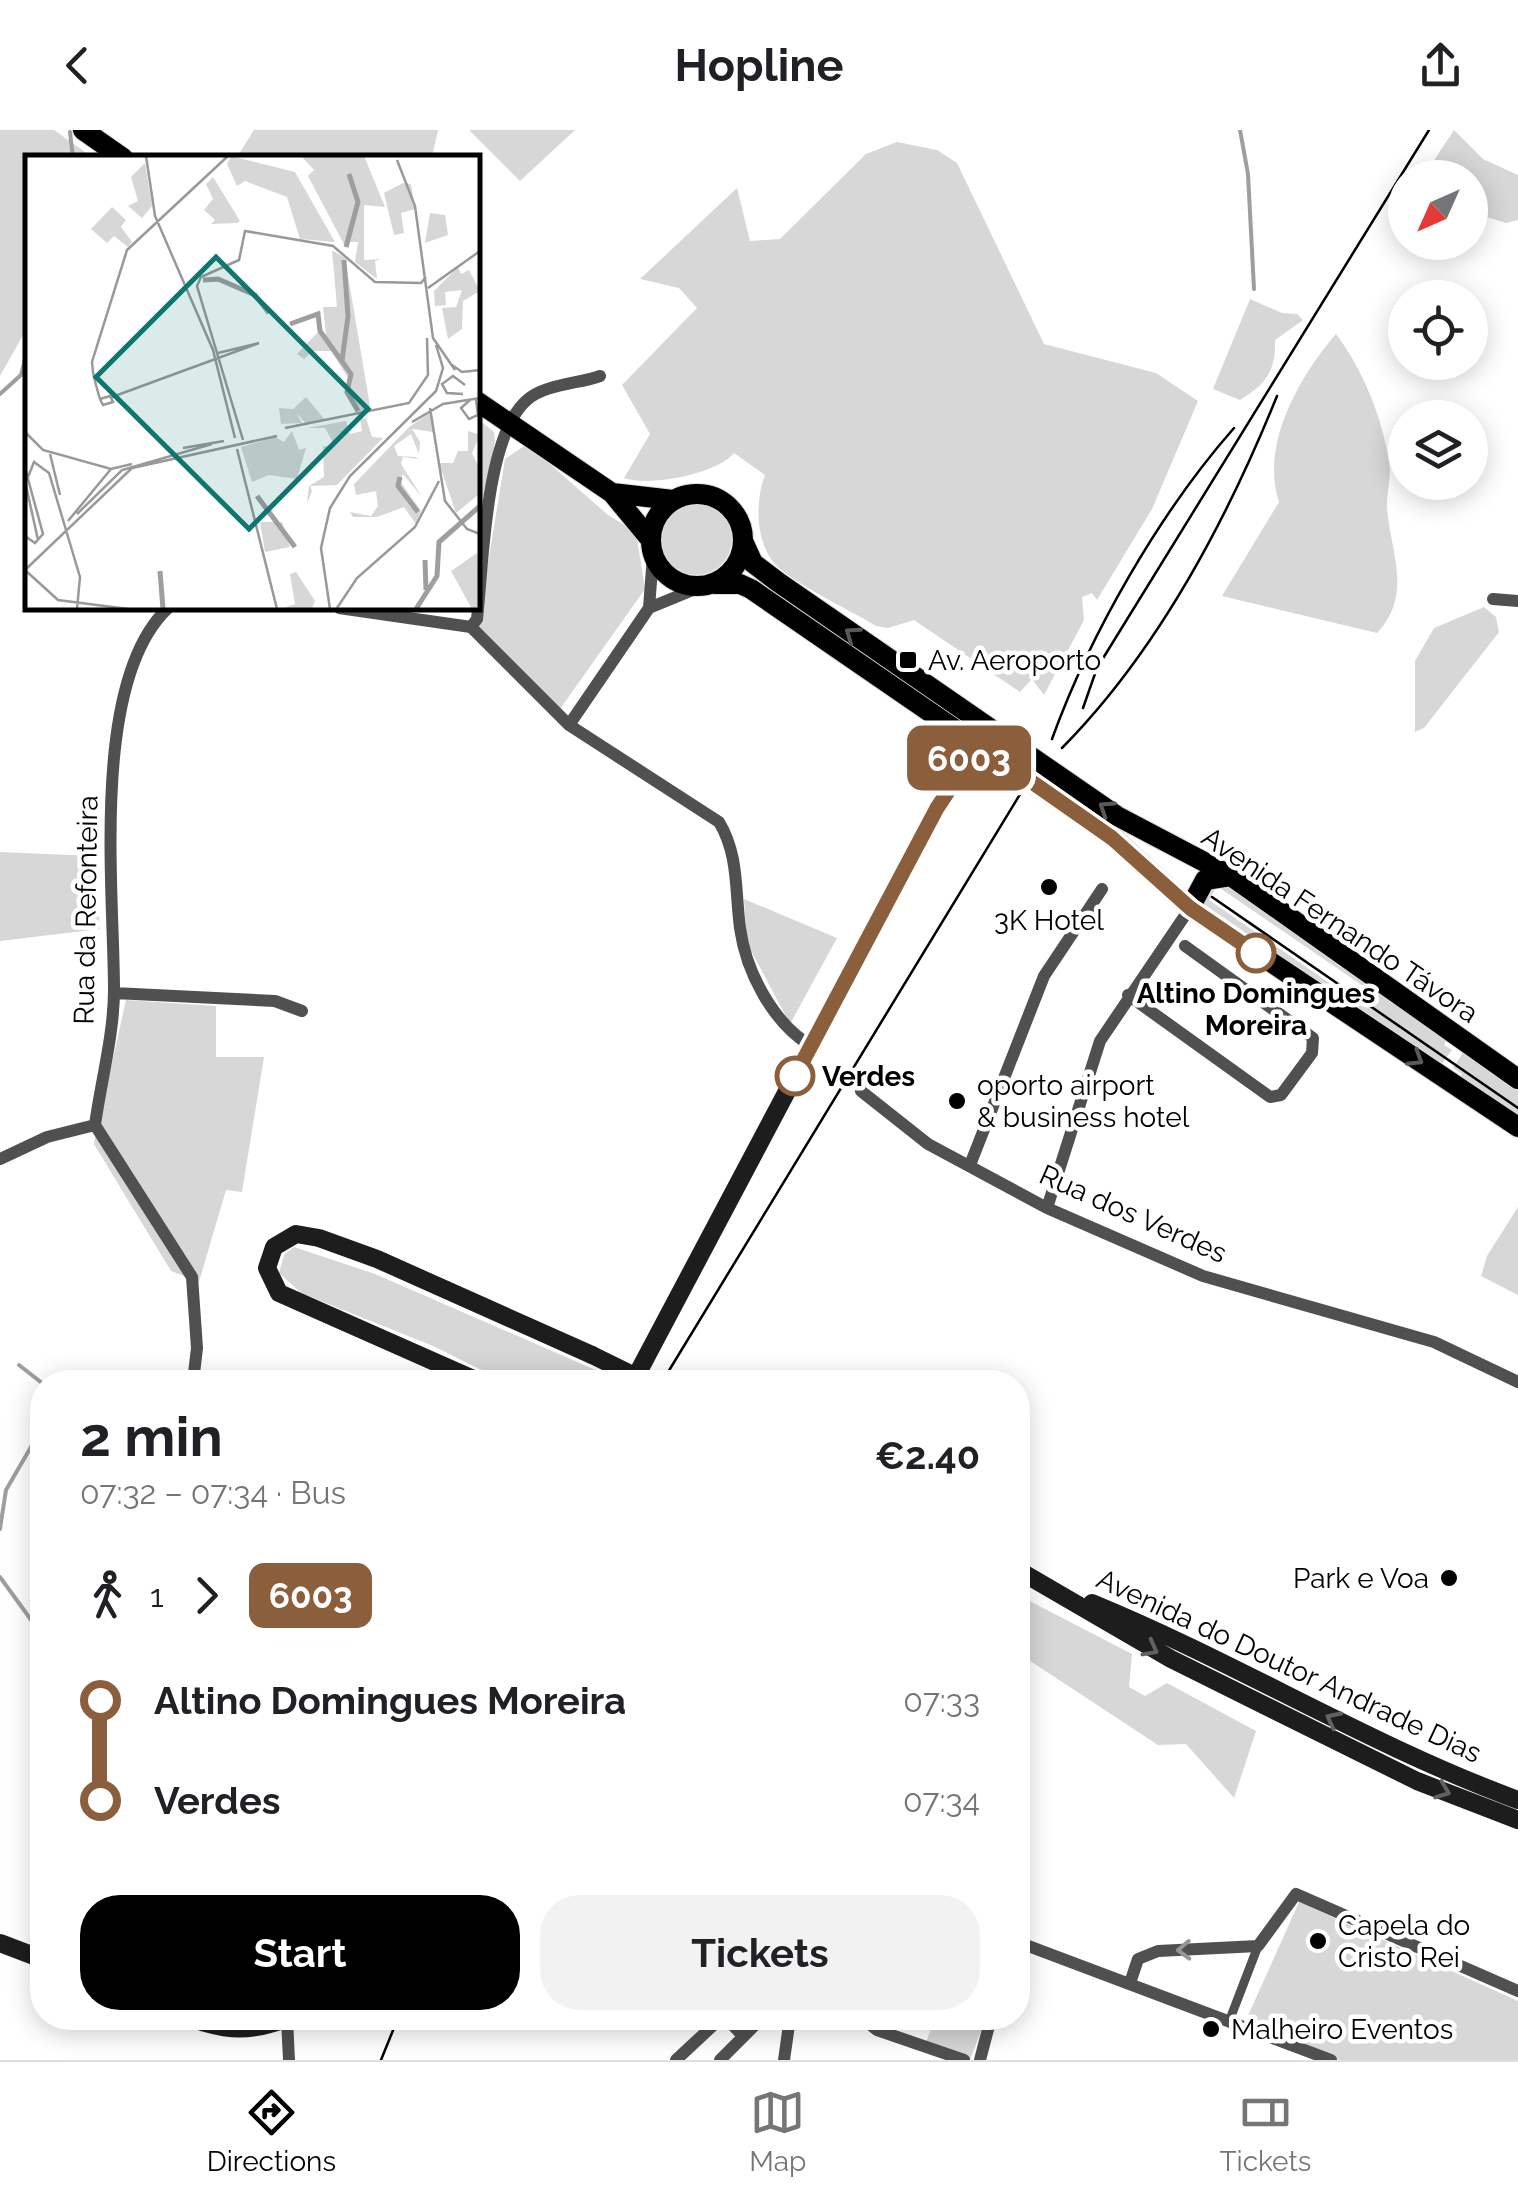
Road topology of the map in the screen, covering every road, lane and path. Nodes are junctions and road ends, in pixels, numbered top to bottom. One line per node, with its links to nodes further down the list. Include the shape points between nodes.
1 (83, 130): 2 (main road)
2 (119, 155)
3 (600, 376): 5 (street, via 536,394)
4 (480, 403): 5 (main road)
5 (510, 424): 6 (main road); 11 (street)
6 (612, 494): 7 (main road); 9 (main road)
7 (672, 500): 8 (main road, via 718,498 739,520); 9 (main road, via 653,524)
8 (744, 541): 10 (main road, via 738,564); 20 (main road, Avenida Fernando Távora, one-way to 8, via 753,563)
9 (652, 547): 10 (main road, via 671,579); 14 (street)
10 (707, 585): 14 (street); 20 (main road, Avenida Fernando Távora, via 751,589)
11 (480, 597)
12 (1493, 599): 13 (street)
13 (1518, 600)
14 (650, 608): 19 (street)
15 (166, 610): 25 (street, Rua da Refonteira, via 147,629 127,678 107,844)
16 (353, 610): 18 (street)
17 (478, 610): 18 (street)
18 (471, 627): 19 (street)
19 (569, 725): 28 (street, via 719,822 733,847 740,929 751,968 792,1035)
20 (984, 737): 21 (main road, Avenida Fernando Távora, one-way to 20); 23 (main road, Avenida Fernando Távora); 28 (main road, via 937,808)
21 (1230, 876): 23 (main road, via 1205,880); 29 (main road, Avenida Fernando Távora)
22 (1102, 890): 34 (street, via 1044,976)
23 (1190, 908): 26 (street); 32 (main road, Avenida Fernando Távora, one-way to 32)
24 (1185, 946): 26 (street, via 1314,1038 1312,1053 1281,1095 1270,1097)
25 (114, 993): 27 (street, via 275,1001); 31 (street, Rua da Refonteira)
26 (1128, 995): 35 (street, via 1095,1055)
27 (302, 1011)
28 (811, 1046): 39 (main road)
29 (1518, 1079)
30 (861, 1091): 34 (street, Rua dos Verdes, via 928,1144)
31 (95, 1125): 33 (street); 36 (street, via 192,1277)
32 (1518, 1127)
33 (0, 1158)
34 (970, 1165): 35 (street, Rua dos Verdes)
35 (1048, 1208): 40 (street, Rua dos Verdes, via 1203,1276 1434,1342)
36 (194, 1370)
37 (453, 1370): 38 (main road, bridge, via 278,1293 267,1268 274,1247 296,1234 319,1238)
38 (623, 1370)
39 (638, 1370)
40 (1518, 1382)
41 (1030, 1576): 42 (main road, Avenida do Doutor Andrade Dias)
42 (1038, 1580): 43 (main road, Avenida do Doutor Andrade Dias, one-way to 42, via 1425,1765 1168,1635); 44 (main road, Avenida do Doutor Andrade Dias, one-way to 44, via 1188,1668 1417,1781)
43 (1518, 1800)
44 (1518, 1820)
45 (0, 1943): 48 (main road)
46 (1030, 1946): 49 (street)
47 (1258, 1946): 49 (street, one-way to 49, via 1158,1951 1138,1958); 50 (street, via 1296,1894); 51 (street)
48 (30, 1954)
49 (1130, 1983): 51 (street)
50 (1518, 1991)
51 (1230, 2019): 69 (street)
52 (288, 2030): 63 (street)
53 (710, 2030): 60 (street)
54 (737, 2030): 59 (street)
55 (749, 2030): 59 (street)
56 (788, 2030): 66 (street)
57 (877, 2030): 61 (street)
58 (988, 2030): 68 (street)
59 (743, 2036): 62 (street)
60 (690, 2047): 64 (street); 65 (street)
61 (930, 2055): 67 (street)
62 (727, 2058)
63 (288, 2060)
64 (676, 2060)
65 (702, 2060)
66 (784, 2060)
67 (964, 2060)
68 (980, 2060)
69 (1330, 2060)

